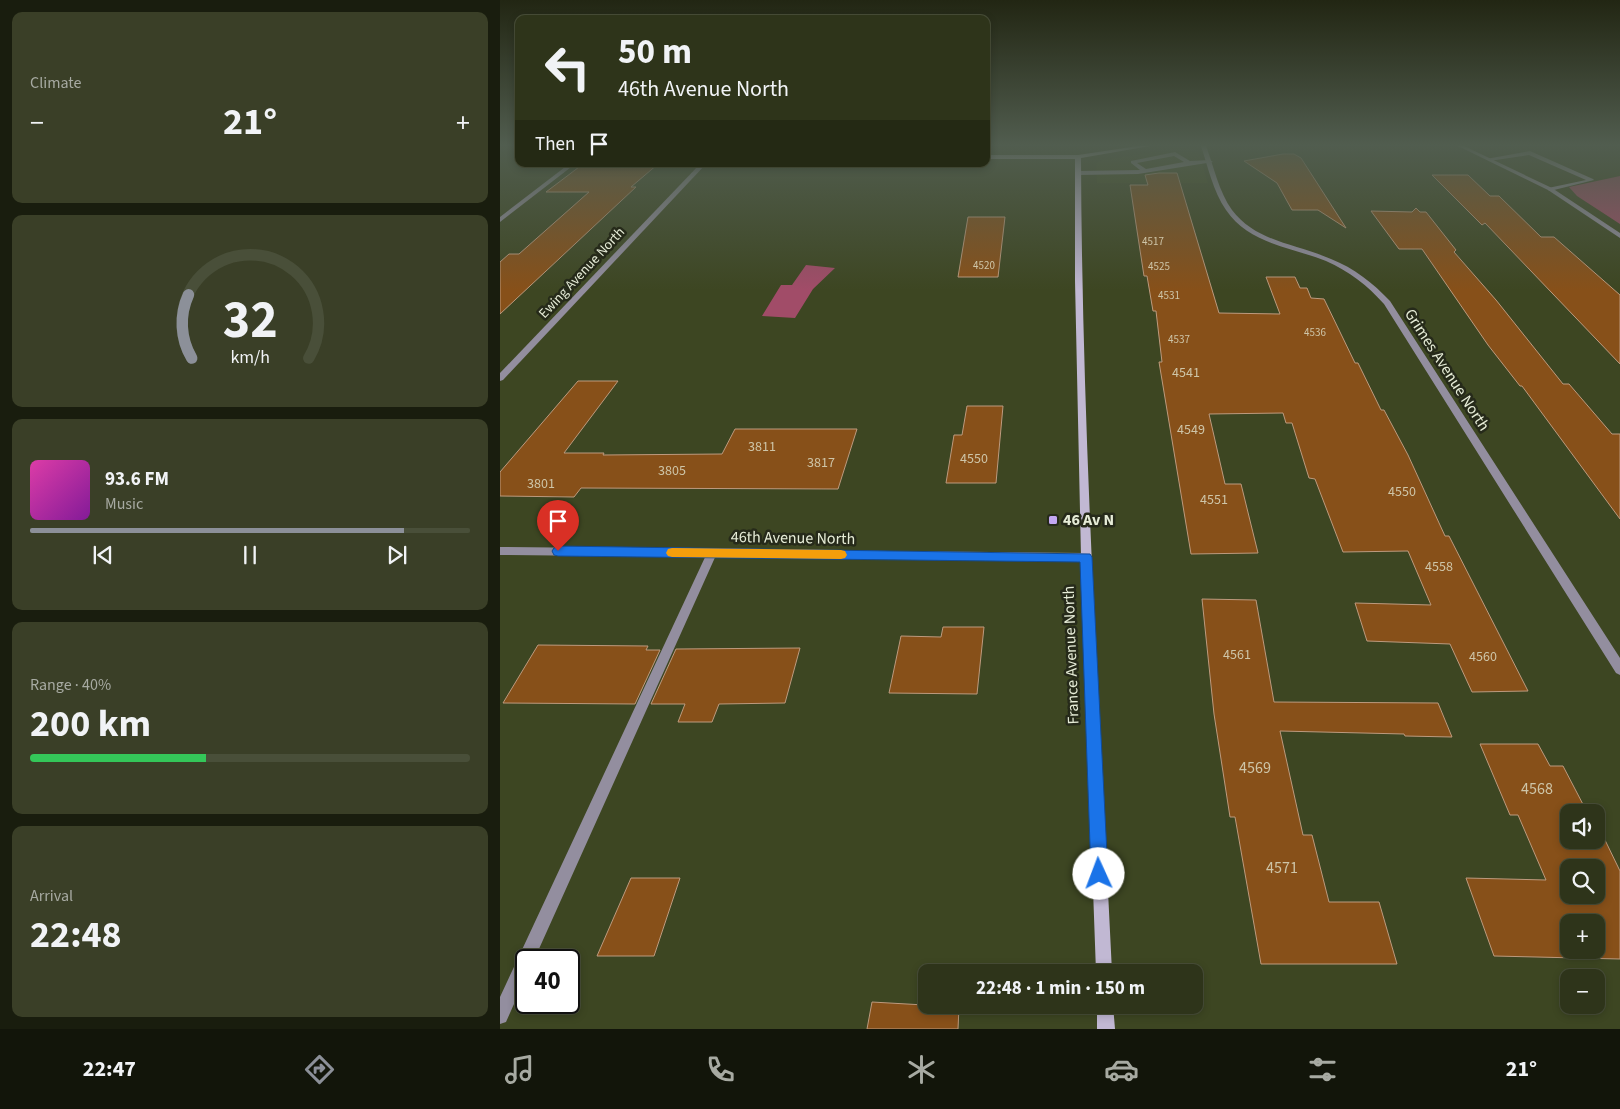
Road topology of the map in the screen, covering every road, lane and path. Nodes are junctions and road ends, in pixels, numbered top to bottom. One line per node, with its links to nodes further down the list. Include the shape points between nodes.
1 (533, 194): 6 (street)
2 (675, 194): 8 (street, Ewing Avenue North)
3 (1078, 194): 11 (street, France Avenue North)
4 (1222, 194): 12 (street, Grimes Avenue North, via 1228,209 1253,232 1327,259 1373,286 1387,303)
5 (1557, 194): 7 (street)
6 (500, 220)
7 (1620, 236)
8 (500, 378)
9 (500, 551): 10 (street, 46th Avenue North)
10 (712, 553): 11 (street, 46th Avenue North); 15 (street)
11 (1086, 557): 13 (street, France Avenue North)
12 (1620, 669)
13 (1104, 964)
14 (1105, 1014): 16 (street)
15 (500, 1016)
16 (1106, 1029)

